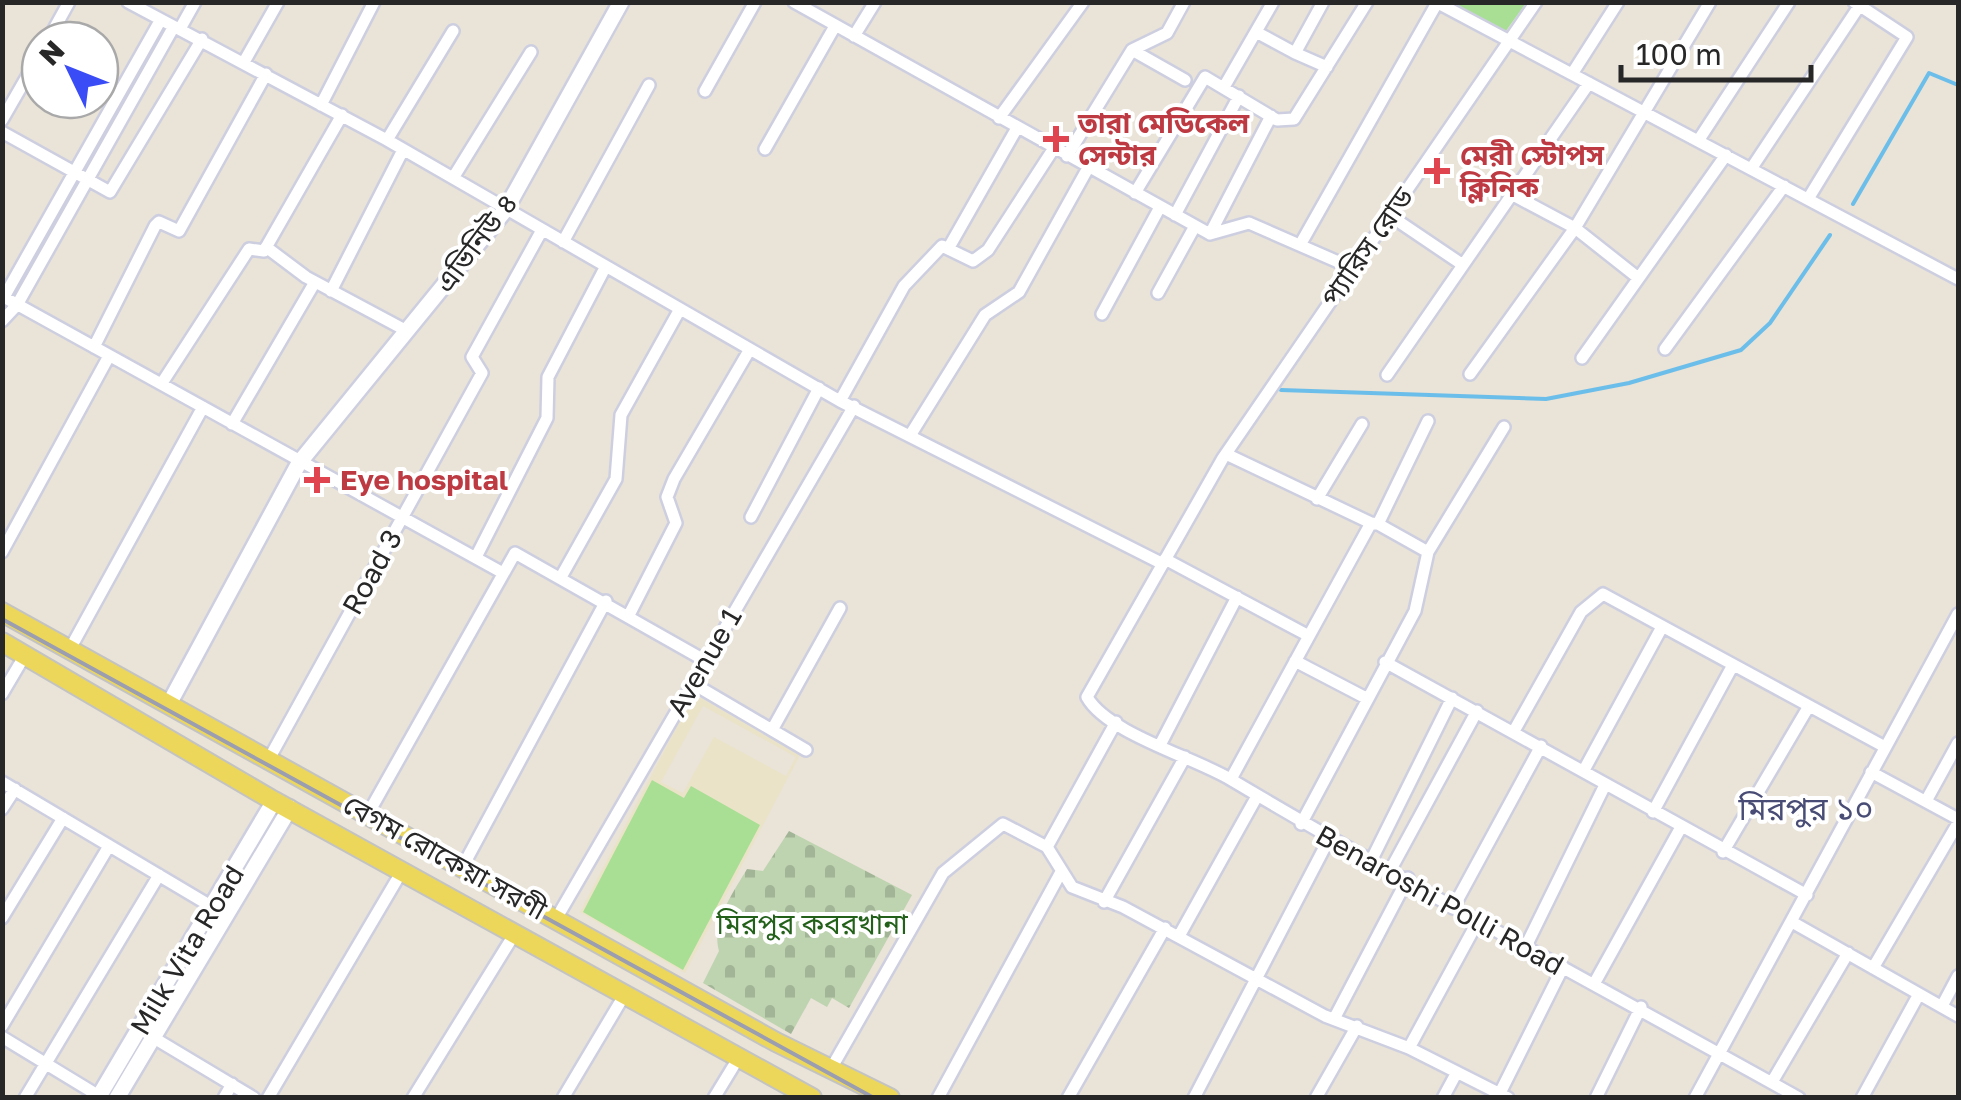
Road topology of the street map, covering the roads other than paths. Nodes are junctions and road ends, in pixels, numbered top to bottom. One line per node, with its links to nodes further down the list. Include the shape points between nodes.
1 (128, 2): 20 (street)
2 (194, 2): 22 (street)
3 (278, 2): 31 (street)
4 (374, 2): 42 (street)
5 (621, 2): 67 (street, এভিনিউ ৪)
6 (755, 2): 40 (street)
7 (794, 2): 21 (street)
8 (874, 2): 25 (street)
9 (1083, 2): 46 (street)
10 (1184, 2): 28 (street, via 1166,33)
11 (1273, 2): 24 (street)
12 (1323, 2): 30 (street)
13 (1367, 2): 32 (street)
14 (1536, 2): 27 (street, প্যারিস রোড)
15 (1618, 2): 34 (street)
16 (1710, 2): 43 (street)
17 (1788, 2): 51 (street)
18 (1436, 3): 27 (street); 75 (street)
19 (1857, 4): 58 (street); 65 (street, via 1907,37)
20 (160, 21): 22 (street); 59 (street)
21 (835, 26): 25 (street); 53 (street)
22 (177, 28): 26 (street); 61 (street)
23 (453, 31): 50 (street)
24 (1256, 32): 30 (street); 38 (street)
25 (854, 36): 46 (street)
26 (202, 40): 31 (street); 61 (street, via 113,189)
27 (1510, 41): 34 (street); 69 (street, প্যারিস রোড)
28 (1132, 50): 35 (street); 56 (street)
29 (531, 52): 60 (street)
30 (1294, 53): 32 (street)
31 (244, 62): 33 (street)
32 (1327, 67): 45 (street, via 1294,119)
33 (266, 74): 42 (street); 92 (street, via 178,230 155,226)
34 (1572, 74): 36 (street)
35 (1185, 80)
36 (1589, 83): 43 (street); 64 (street)
37 (650, 85): 74 (street)
38 (1224, 87): 41 (street); 63 (street, via 1205,76)
39 (20, 89): 47 (street)
40 (705, 91)
41 (1240, 96): 45 (street); 68 (street)
42 (321, 105): 44 (street)
43 (1642, 111): 51 (street); 71 (street)
44 (342, 115): 50 (street); 76 (street)
45 (1271, 116): 73 (street)
46 (1000, 118): 48 (street)
47 (2, 120)
48 (1017, 128): 52 (street); 77 (street)
49 (2, 132): 59 (street)
50 (387, 140): 54 (street)
51 (1698, 140): 55 (street)
52 (1054, 148): 56 (street); 77 (street, via 988,250 974,262)
53 (766, 149)
54 (404, 150): 60 (street); 84 (street)
55 (1726, 155): 58 (street); 81 (street)
56 (1067, 156): 57 (street)
57 (1088, 168): 63 (street); 108 (street, via 1018,292 985,315)
58 (1751, 169): 62 (street)
59 (74, 173): 61 (street); 86 (street)
60 (453, 178): 67 (street)
61 (87, 181): 87 (street)
62 (1784, 186): 65 (street); 94 (street)
63 (1135, 194): 66 (street)
64 (1513, 195): 71 (street); 78 (street)
65 (1808, 199): 82 (street)
66 (1160, 206): 68 (street); 89 (street)
67 (506, 210): 72 (street); 91 (street, এভিনিউ ৪)
68 (1174, 215): 70 (street)
69 (1389, 215): 78 (street); 80 (street, প্যারিস রোড)
70 (1196, 226): 73 (street); 85 (street)
71 (1575, 228): 81 (street); 98 (street)
72 (542, 230): 74 (street); 112 (street, Road 3, via 472,357 482,372)
73 (1210, 234): 75 (street, via 1249,223)
74 (563, 242): 79 (street)
75 (1300, 245): 80 (street)
76 (266, 247): 83 (street); 99 (street, via 262,253 249,249)
77 (948, 249): 101 (street, via 942,246 904,286)
78 (1463, 265): 97 (street)
79 (606, 266): 88 (street); 117 (street, via 548,377 547,418)
80 (1352, 268): 109 (street, প্যারিস রোড)
81 (1637, 276): 96 (street)
82 (1958, 280)
83 (315, 282): 84 (street); 105 (street)
84 (331, 290): 91 (street)
85 (1158, 293)
86 (3, 296): 87 (street)
87 (17, 305): 90 (street); 92 (street)
88 (680, 309): 93 (street); 120 (street, via 621,415 616,478)
89 (1102, 314)
90 (2, 321)
91 (407, 332): 110 (street, এভিনিউ ৪)
92 (94, 347): 95 (street)
93 (750, 349): 100 (street); 126 (street, via 674,479 667,497 676,523)
94 (1665, 349)
95 (109, 356): 99 (street); 115 (street)
96 (1582, 358)
97 (1387, 374)
98 (1470, 374)
99 (162, 383): 103 (street)
100 (819, 388): 101 (street); 113 (street)
101 (840, 400): 102 (street)
102 (854, 406): 108 (street); 134 (street, Avenue 1)
103 (203, 407): 105 (street); 132 (street)
104 (1428, 421): 114 (street)
105 (232, 424): 110 (street)
106 (1362, 424): 111 (street)
107 (1504, 427): 116 (street)
108 (911, 434): 118 (street)
109 (1226, 454): 111 (street); 118 (street, প্যারিস রোড)
110 (299, 463): 112 (street); 143 (street, এভিনিউ ৪)
111 (1316, 499): 114 (street)
112 (403, 514): 117 (street); 155 (street, Road 3)
113 (750, 516)
114 (1374, 524): 116 (street); 128 (street)
115 (2, 552)
116 (1428, 552): 136 (street, via 1414,610)
117 (476, 556): 119 (street)
118 (1164, 562): 121 (street); 140 (street, প্যারিস রোড)
119 (503, 572): 120 (street, via 515,553); 167 (street)
120 (561, 576): 122 (street)
121 (1238, 597): 128 (street); 150 (street)
122 (606, 601): 126 (street); 177 (street)
123 (840, 608): 147 (street)
124 (2, 612): 132 (main road, বেগম রোকেয়া সরণী)
125 (1958, 614): 129 (street)
126 (629, 615): 134 (street)
127 (1662, 627): 137 (street); 148 (street, via 1603,594 1581,612); 156 (street)
128 (1308, 636): 135 (street)
129 (1946, 636): 131 (street); 152 (street)
130 (2, 642): 133 (main road, বেগম রোকেয়া সরণী)
131 (1958, 644)
132 (70, 649): 143 (main road, বেগম রোকেয়া সরণী)
133 (26, 655): 139 (street); 164 (main road, বেগম রোকেয়া সরণী)
134 (704, 660): 138 (street, Avenue 1)
135 (1295, 661): 141 (street); 158 (street)
136 (1386, 662): 141 (street); 142 (street)
137 (1733, 666): 144 (street); 166 (street)
138 (692, 683): 147 (street); 188 (street, Avenue 1)
139 (2, 694)
140 (1087, 697): 146 (street, Benaroshi Polli Road)
141 (1366, 698): 170 (street)
142 (1452, 698): 145 (street); 176 (street)
143 (169, 704): 155 (main road, বেগম রোকেয়া সরণী)
144 (1809, 706): 152 (street); 175 (street)
145 (1477, 711): 148 (street); 178 (street)
146 (1116, 722): 150 (street, Benaroshi Polli Road); 174 (street)
147 (772, 730): 153 (street)
148 (1514, 731): 151 (street)
149 (1958, 743): 163 (street)
150 (1160, 745): 154 (street, Benaroshi Polli Road)
151 (1541, 746): 156 (street); 186 (street)
152 (1885, 746): 157 (street)
153 (806, 750)
154 (1185, 756): 158 (street, Benaroshi Polli Road); 184 (street)
155 (269, 759): 167 (main road, বেগম রোকেয়া সরণী)
156 (1584, 770): 160 (street)
157 (1871, 772): 163 (street); 183 (street)
158 (1231, 780): 162 (street, Benaroshi Polli Road)
159 (2, 782): 161 (street)
160 (1605, 786): 166 (street); 194 (street)
161 (14, 789): 165 (street); 168 (street)
162 (1256, 798): 170 (street, Benaroshi Polli Road); 193 (street)
163 (1926, 801): 169 (street)
164 (282, 804): 179 (main road, বেগম রোকেয়া সরণী); 185 (street, Milk Vita Road); 210 (street, Milk Vita Road)
165 (2, 809)
166 (1653, 812): 171 (street)
167 (368, 814): 177 (main road, বেগম রোকেয়া সরণী)
168 (63, 818): 173 (street); 187 (street)
169 (1958, 821): 197 (street)
170 (1301, 824): 172 (street, Benaroshi Polli Road)
171 (1680, 829): 175 (street); 200 (street)
172 (1330, 839): 176 (street, Benaroshi Polli Road); 199 (street)
173 (110, 846): 181 (street); 207 (street)
174 (1047, 847): 180 (street); 215 (street, via 1003,824 943,874)
175 (1724, 852): 183 (street)
176 (1372, 860): 178 (street, Benaroshi Polli Road)
177 (463, 866): 188 (main road, বেগম রোকেয়া সরণী)
178 (1391, 869): 182 (street, Benaroshi Polli Road)
179 (402, 871): 192 (main road, বেগম রোকেয়া সরণী); 225 (street)
180 (1062, 872): 184 (street, via 1072,887); 231 (street)
181 (159, 875): 185 (street); 214 (street)
182 (1408, 878): 186 (street, Benaroshi Polli Road); 206 (street)
183 (1807, 895): 190 (street)
184 (1104, 902): 191 (street)
185 (214, 908): 220 (street, Milk Vita Road)
186 (1453, 908): 189 (street, Benaroshi Polli Road)
187 (2, 918)
188 (556, 919): 215 (main road, বেগম রোকেয়া সরণী, via 776,1042)
189 (1478, 921): 194 (street, Benaroshi Polli Road); 211 (street)
190 (1792, 922): 195 (street); 212 (street)
191 (1165, 928): 193 (street); 232 (street)
192 (515, 933): 201 (main road, বেগম রোকেয়া সরণী); 226 (street)
193 (1179, 936): 199 (street)
194 (1526, 946): 196 (street, Benaroshi Polli Road)
195 (1848, 953): 197 (street); 217 (street)
196 (1563, 966): 200 (street, Benaroshi Polli Road); 219 (street)
197 (1873, 968): 202 (street)
198 (1958, 976): 203 (street)
199 (1259, 979): 206 (street); 233 (street)
200 (1594, 984): 204 (street, Benaroshi Polli Road)
201 (626, 994): 213 (main road, বেগম রোকেয়া সরণী); 227 (street)
202 (1919, 994): 203 (street); 239 (street)
203 (1942, 1006): 205 (street)
204 (1642, 1007): 212 (street, Benaroshi Polli Road); 236 (street)
205 (1958, 1016)
206 (1334, 1019): 208 (street)
207 (2, 1026)
208 (1356, 1026): 211 (street); 234 (street)
209 (2, 1037): 214 (street)
210 (154, 1038): 218 (street); 222 (street, Milk Vita Road)
211 (1409, 1048): 216 (street)
212 (1719, 1053): 217 (street, Benaroshi Polli Road); 237 (street)
213 (738, 1057): 228 (street); 229 (main road, বেগম রোকেয়া সরণী)
214 (46, 1064): 220 (street); 221 (street)
215 (832, 1066): 230 (main road, বেগম রোকেয়া সরণী)
216 (1456, 1072): 219 (street); 235 (street)
217 (1772, 1082): 238 (street, Benaroshi Polli Road)
218 (232, 1084): 223 (street); 224 (street)
219 (1504, 1095)
220 (98, 1097)
221 (25, 1098)
222 (117, 1098)
223 (224, 1098)
224 (254, 1098)
225 (268, 1098)
226 (414, 1098)
227 (563, 1098)
228 (714, 1098)
229 (812, 1098)
230 (890, 1098)
231 (938, 1098)
232 (1068, 1098)
233 (1194, 1098)
234 (1316, 1098)
235 (1442, 1098)
236 (1596, 1098)
237 (1694, 1098)
238 (1799, 1098)
239 (1862, 1098)

